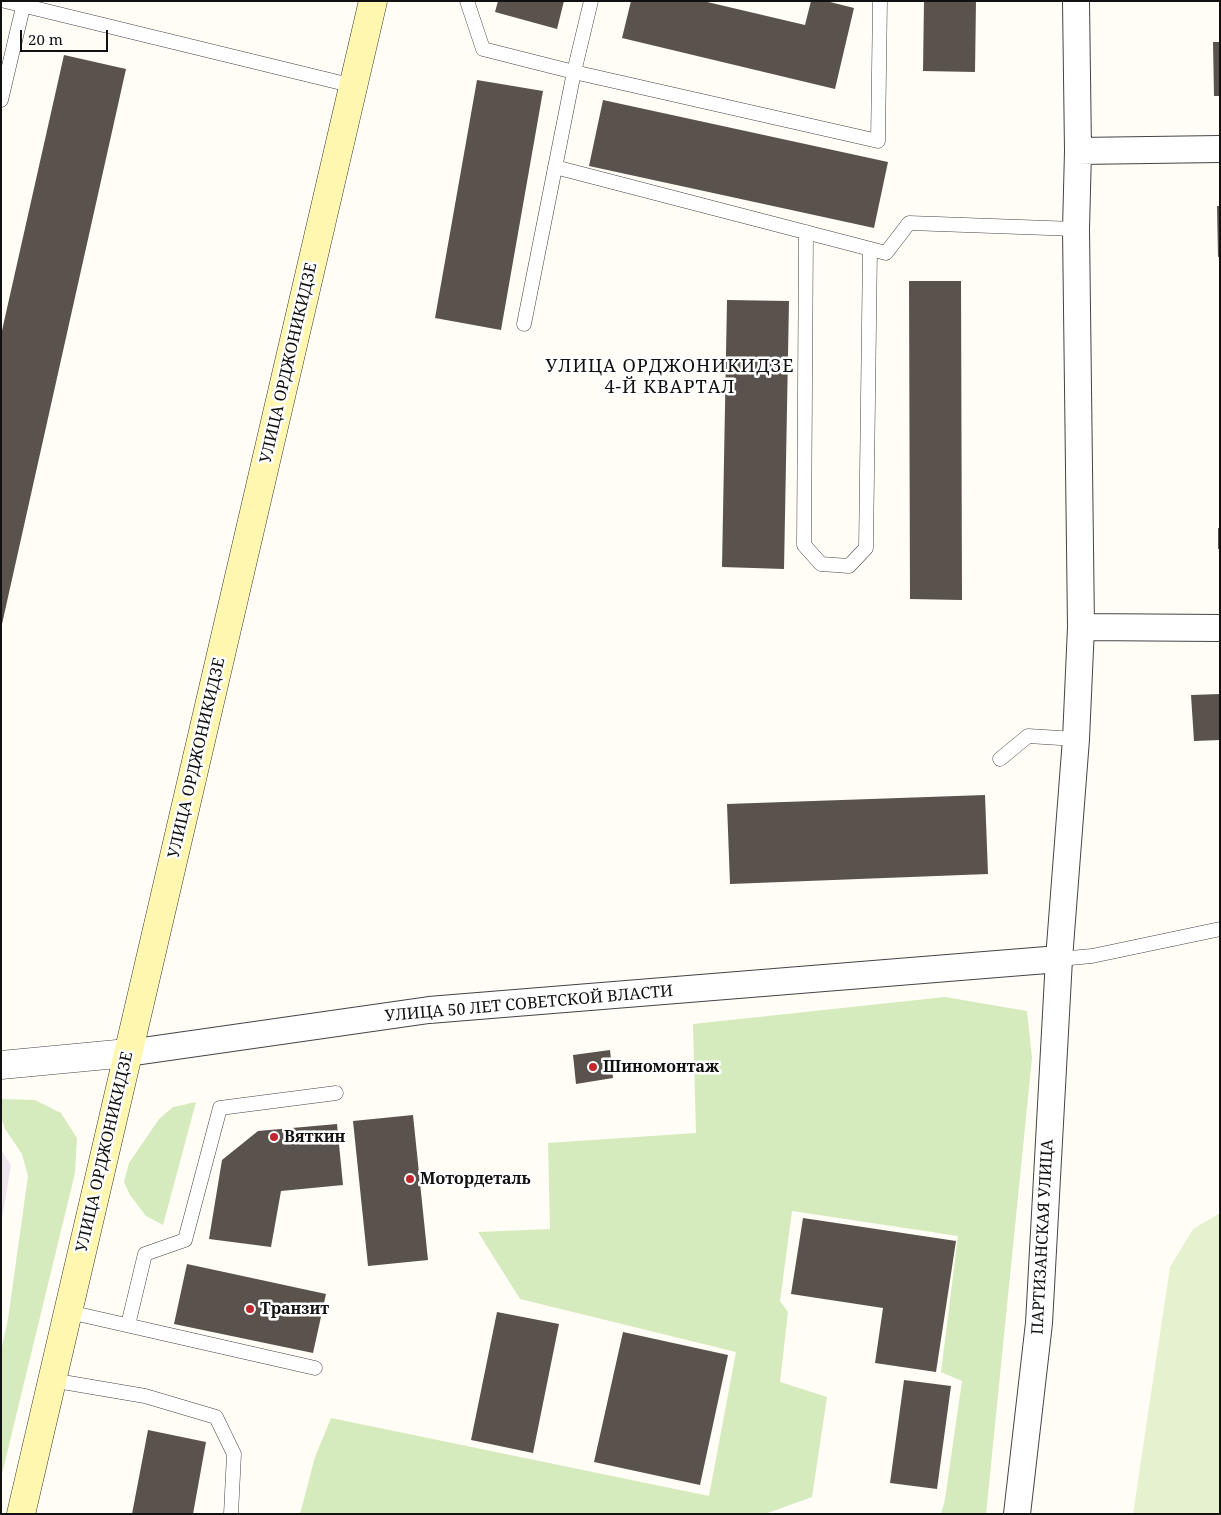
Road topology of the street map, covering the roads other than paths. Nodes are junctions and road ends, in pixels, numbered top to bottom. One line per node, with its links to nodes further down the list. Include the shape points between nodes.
1 (5, 1): 7 (lane)
2 (373, 1): 9 (main road, УЛИЦА ОРДЖОНИКИДЗЕ)
3 (467, 1): 8 (lane, via 483,49)
4 (591, 1): 8 (lane)
5 (880, 1): 8 (lane, via 878,141)
6 (1076, 1): 12 (street, ПАРТИЗАНСКАЯ УЛИЦА)
7 (22, 7): 9 (lane); 10 (lane)
8 (574, 72): 13 (lane)
9 (354, 86): 24 (main road, УЛИЦА ОРДЖОНИКИДЗЕ)
10 (1, 100)
11 (1220, 149): 12 (street)
12 (1078, 151): 14 (street, ПАРТИЗАНСКАЯ УЛИЦА)
13 (555, 167): 15 (lane); 17 (lane)
14 (1076, 230): 16 (lane, via 909,223 886,253); 18 (street, ПАРТИЗАНСКАЯ УЛИЦА)
15 (806, 232): 16 (lane); 16 (lane, via 804,545 821,564 849,566 866,548)
16 (870, 249)
17 (524, 324)
18 (1081, 627): 19 (street); 20 (street, ПАРТИЗАНСКАЯ УЛИЦА)
19 (1220, 628)
20 (1076, 739): 21 (lane, via 1028,736); 23 (street, ПАРТИЗАНСКАЯ УЛИЦА)
21 (1000, 759)
22 (1220, 929): 23 (lane, via 1092,956)
23 (1059, 959): 24 (street, УЛИЦА 50 ЛЕТ СОВЕТСКОЙ ВЛАСТИ, via 429,1010); 33 (street, ПАРТИЗАНСКАЯ УЛИЦА, via 1039,1324)
24 (128, 1053): 25 (street, УЛИЦА 50 ЛЕТ СОВЕТСКОЙ ВЛАСТИ); 27 (main road, УЛИЦА ОРДЖОНИКИДЗЕ)
25 (1, 1065)
26 (336, 1093): 28 (lane, via 220,1108 186,1240 145,1254)
27 (69, 1312): 28 (lane); 30 (main road, УЛИЦА ОРДЖОНИКИДЗЕ)
28 (128, 1325): 29 (lane)
29 (315, 1368)
30 (51, 1380): 31 (main road, УЛИЦА ОРДЖОНИКИДЗЕ); 32 (lane, via 145,1396 216,1417 234,1454)
31 (21, 1514)
32 (231, 1514)
33 (1018, 1514)

